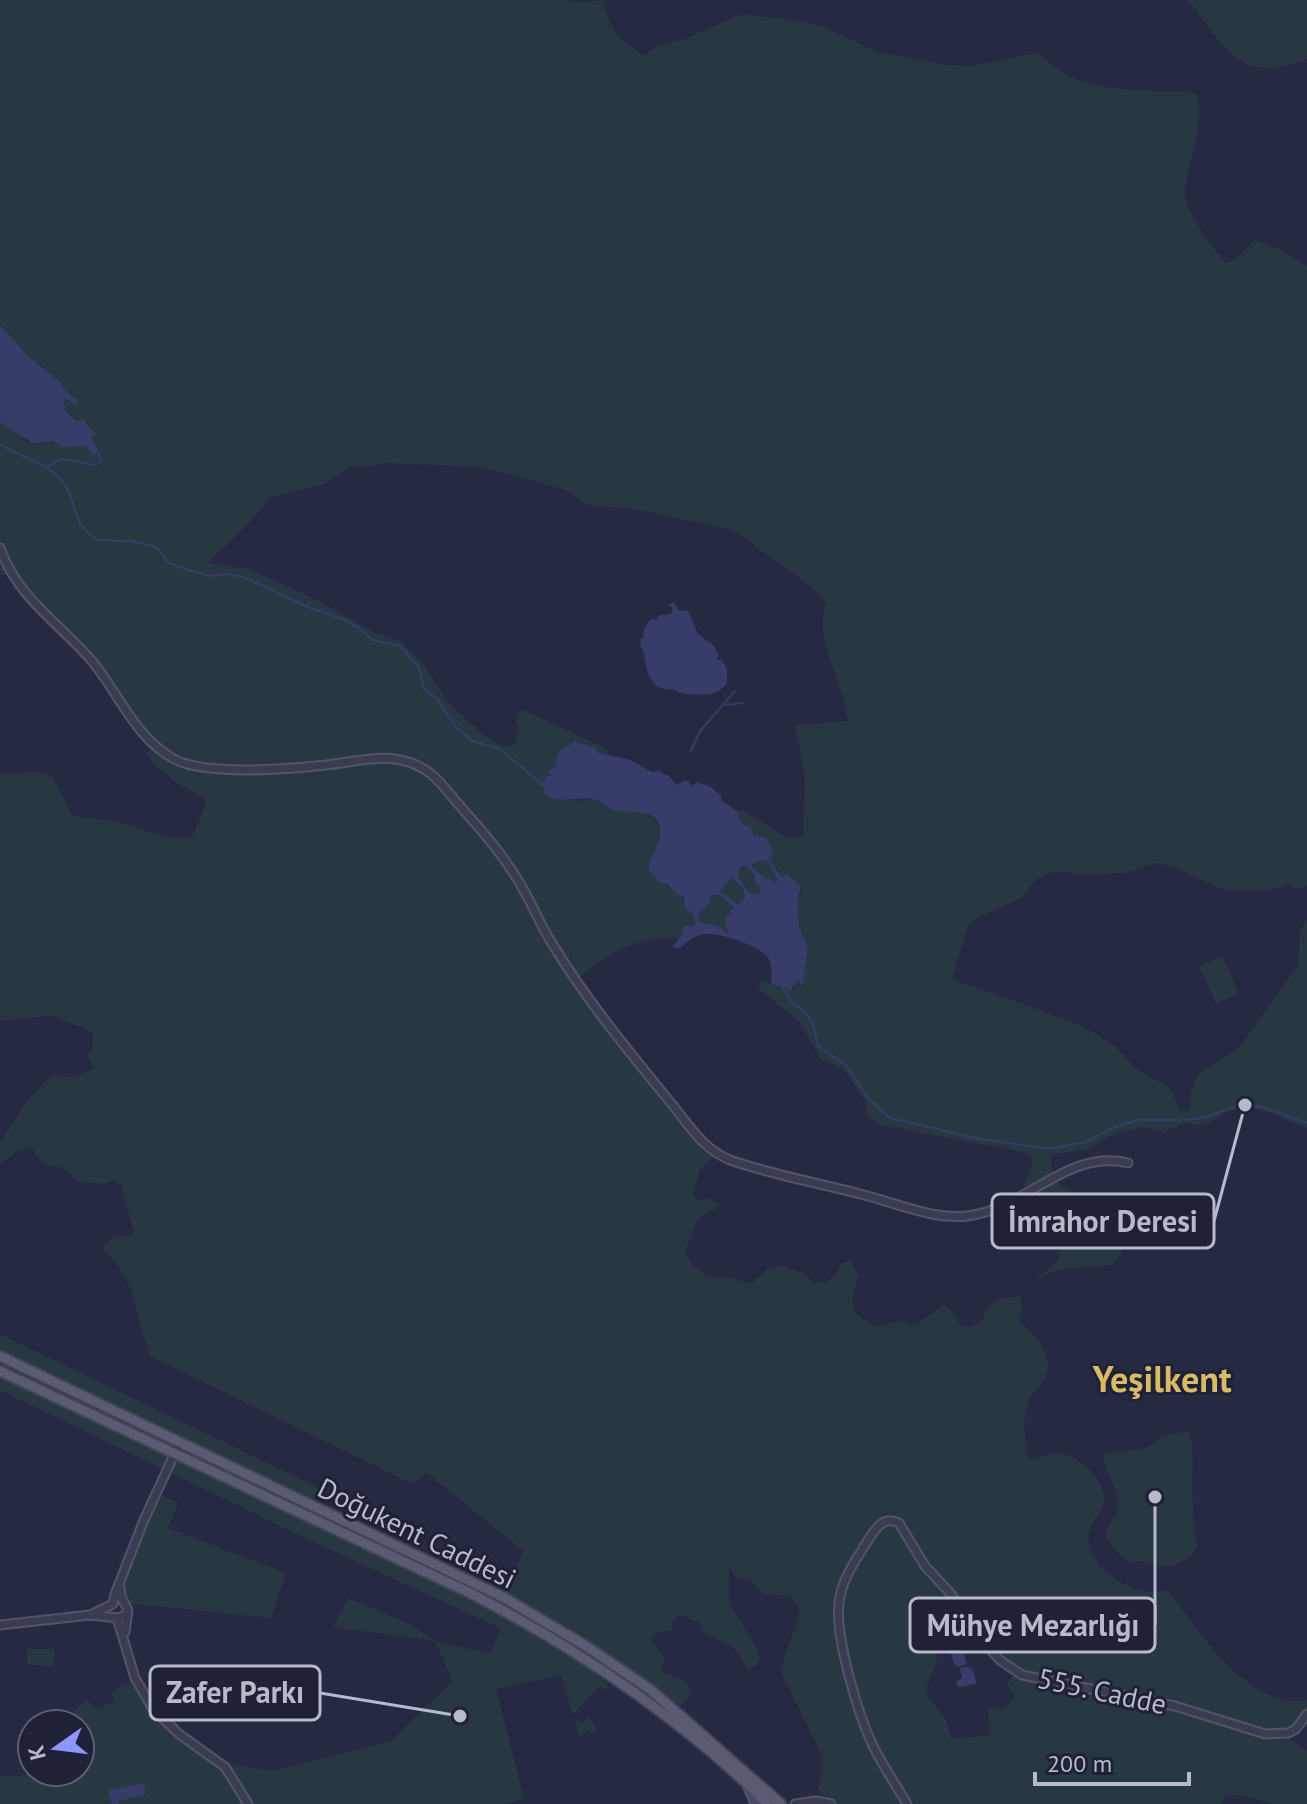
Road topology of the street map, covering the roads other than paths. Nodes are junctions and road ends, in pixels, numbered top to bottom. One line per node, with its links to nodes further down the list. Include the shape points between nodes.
1 (0, 548): 2 (street, via 12,576 35,606 90,660 147,738 176,760 240,769 387,757 413,763 435,778 509,866 552,944 605,1021 716,1154 951,1216 1001,1207 1093,1161)
2 (1128, 1163)
3 (0, 1356): 5 (main road, Doğukent Caddesi)
4 (0, 1371): 6 (main road, Doğukent Caddesi)
5 (179, 1444): 6 (street); 20 (main road, Doğukent Caddesi, via 474,1583 547,1623 651,1690)
6 (174, 1455): 7 (street); 16 (main road, Doğukent Caddesi, via 525,1622 643,1699)
7 (121, 1582): 8 (street); 9 (street)
8 (123, 1603): 9 (street); 10 (street)
9 (113, 1605): 11 (street); 12 (street)
10 (126, 1614): 12 (street); 14 (street)
11 (90, 1615): 12 (street); 13 (street)
12 (117, 1618): 14 (street)
13 (0, 1625)
14 (125, 1638): 17 (street, via 135,1678 153,1709 225,1767)
15 (1307, 1714): 23 (street, 555. Cadde, via 1288,1733 1265,1734 1175,1706 1022,1675 987,1646 899,1523 886,1521 847,1575 839,1618 866,1727)
16 (745, 1783): 18 (main road); 19 (main road, Doğukent Caddesi)
17 (248, 1804)
18 (756, 1804)
19 (768, 1804)
20 (781, 1804)
21 (795, 1804): 22 (street)
22 (831, 1804)
23 (907, 1804)

